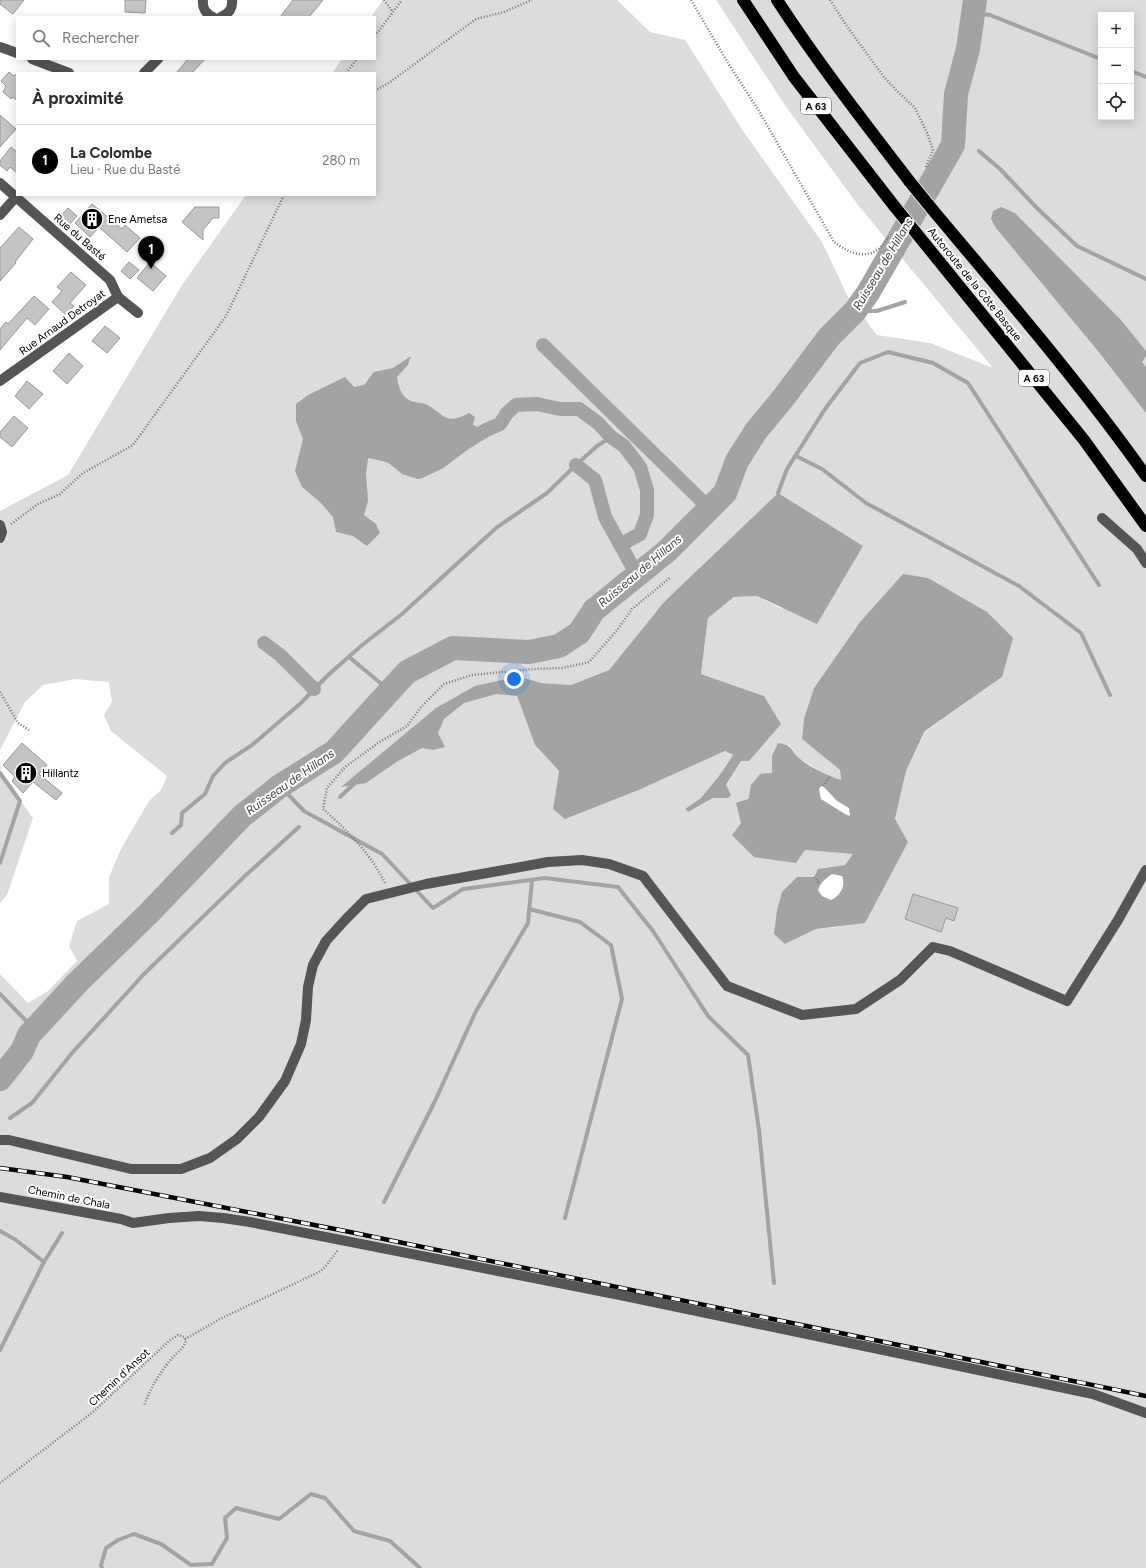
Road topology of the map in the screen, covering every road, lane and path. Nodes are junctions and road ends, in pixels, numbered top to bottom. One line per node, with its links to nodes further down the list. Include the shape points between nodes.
1 (203, 0): 11 (street)
2 (232, 0): 12 (street, via 229,12)
3 (384, 0): 10 (path)
4 (402, 0): 10 (path)
5 (532, 0): 22 (path, via 504,12 476,19)
6 (691, 0): 28 (path, via 759,111 834,242 843,249 864,256 878,250)
7 (743, 0): 34 (highway, Autoroute de la Côte Basque / A 63, bridge, via 794,77 916,234 1084,440)
8 (777, 0): 32 (highway, Autoroute de la Côte Basque / A 63, bridge, via 840,92 910,182 1049,350)
9 (830, 0): 23 (path, via 884,77 915,108 933,150)
10 (393, 12): 13 (path)
11 (206, 15)
12 (223, 16)
13 (376, 35)
14 (0, 47): 15 (street)
15 (16, 53)
16 (35, 60): 19 (street)
17 (157, 60): 20 (street)
18 (356, 60): 21 (path)
19 (66, 72)
20 (145, 72)
21 (347, 72)
22 (376, 90)
23 (926, 167)
24 (0, 183): 26 (street, Rue du Basté)
25 (284, 196): 35 (path, via 226,316 133,446 83,473 60,494 38,504)
26 (16, 197): 27 (street); 29 (street, Rue du Basté, via 110,280)
27 (0, 215)
28 (889, 236)
29 (118, 297): 30 (street, Rue du Basté); 31 (street, Rue Arnaud Detroyat)
30 (138, 313)
31 (0, 381)
32 (1146, 476)
33 (1102, 518): 36 (street, via 1137,550)
34 (1146, 526)
35 (1, 532)
36 (1146, 563)
37 (672, 577): 45 (path, via 632,609 589,662 563,668 472,675 444,684 407,726 381,741 345,768 327,788 323,810 346,830 370,857)
38 (0, 692): 39 (path, via 18,723)
39 (29, 730)
40 (830, 776): 41 (path)
41 (823, 786)
42 (1146, 870): 45 (street, via 1067,1001 950,951 933,947 900,980 856,1009 802,1015 726,986 643,876 609,864 582,860 548,862 426,884)
43 (814, 877): 44 (path)
44 (820, 884)
45 (388, 894): 46 (street, via 366,899 326,942 313,965 301,1044 285,1081 259,1117 236,1139 210,1158 181,1169 131,1169)
46 (0, 1140)
47 (0, 1197): 48 (street, Chemin de Chala, via 133,1223 199,1216 223,1218)
48 (342, 1241): 49 (path, via 334,1257 319,1272 222,1318); 51 (street, via 625,1296 1093,1394)
49 (185, 1339): 50 (path, via 185,1345 153,1385); 52 (path, Chemin d'Ansot, via 178,1335 169,1341 93,1412)
50 (144, 1406)
51 (1146, 1413)
52 (0, 1483)

